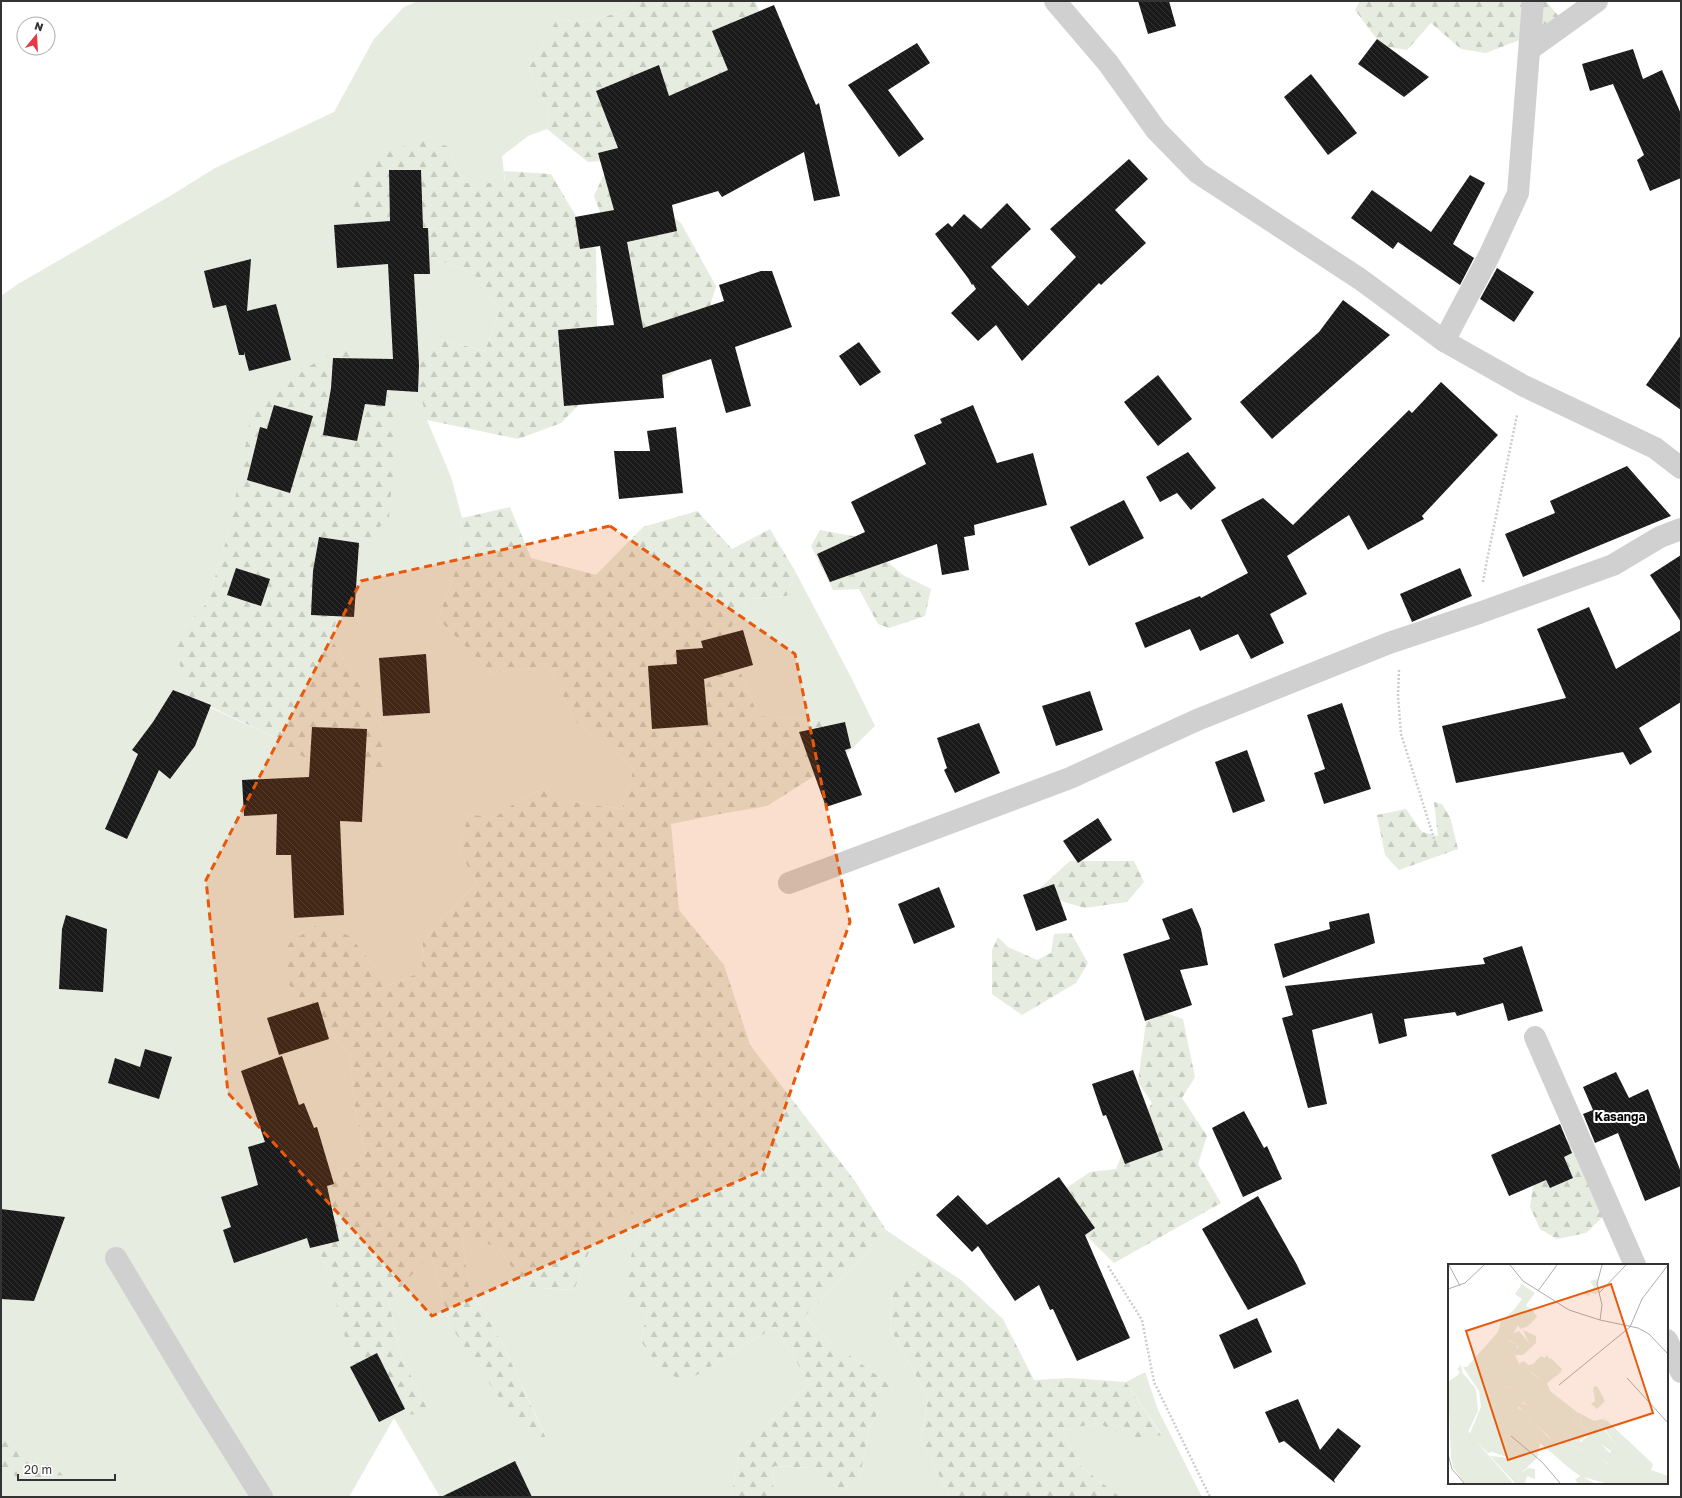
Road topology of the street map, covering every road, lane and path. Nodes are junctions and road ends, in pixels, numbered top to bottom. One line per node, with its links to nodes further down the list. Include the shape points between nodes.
1 (1055, 1): 5 (street, via 1108,63 1156,130 1198,173 1360,279)
2 (1533, 1): 4 (street)
3 (1597, 1): 4 (street)
4 (1530, 49): 5 (street, via 1518,192 1489,256)
5 (1444, 341): 6 (street, via 1524,386 1655,448)
6 (1681, 468)
7 (1681, 529): 8 (street, via 1660,537 1613,565 1388,643 1197,720 1070,778)
8 (789, 883)
9 (1535, 1037): 11 (street)
10 (116, 1258): 15 (street)
11 (1634, 1264)
12 (1108, 1266): 16 (path, via 1142,1320 1154,1382)
13 (1668, 1342): 14 (street)
14 (1681, 1372)
15 (262, 1497)
16 (1210, 1497)

